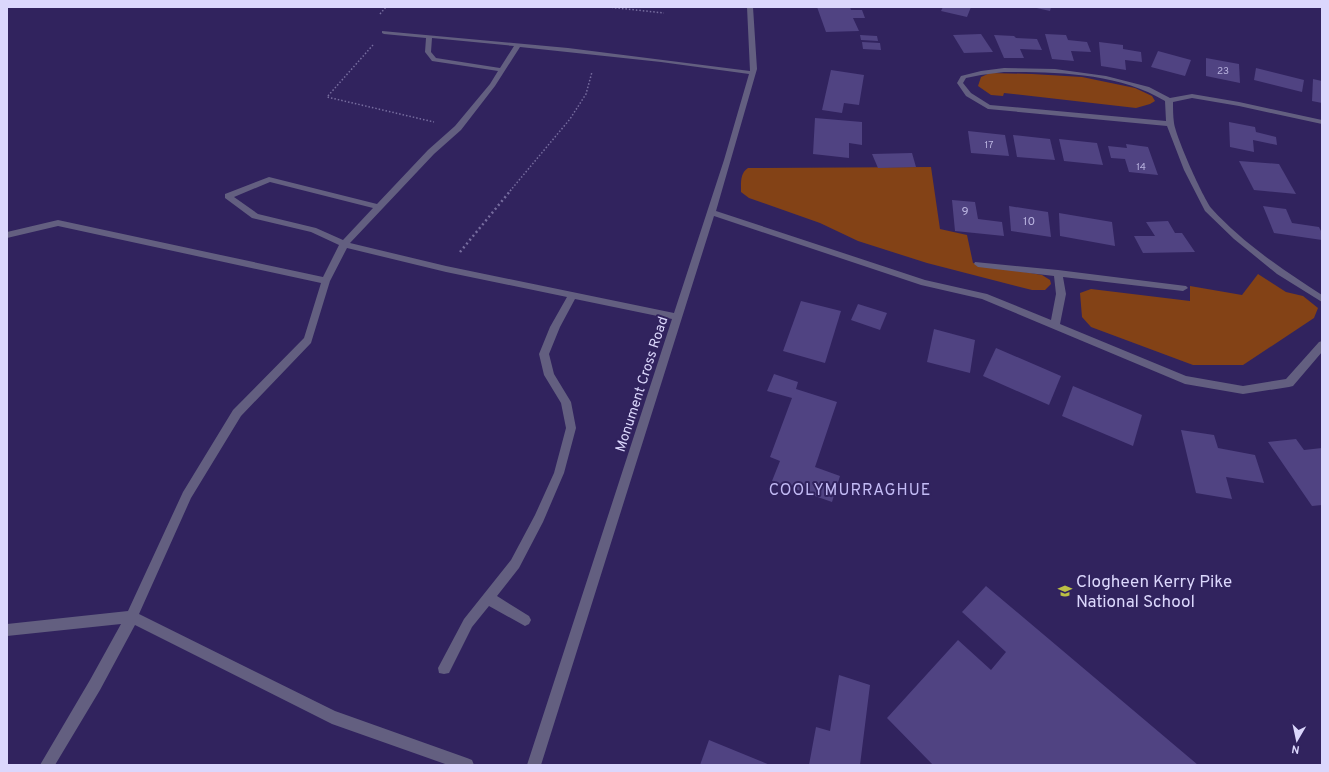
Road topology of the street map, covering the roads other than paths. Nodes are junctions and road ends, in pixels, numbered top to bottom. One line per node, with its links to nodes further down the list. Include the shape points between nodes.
1 (750, 7): 6 (street, Monument Cross Road)
2 (384, 32): 3 (street)
3 (429, 36): 4 (street); 5 (street, via 428,52 434,60)
4 (518, 44): 5 (street); 6 (street, via 677,61)
5 (502, 70): 10 (street, via 458,128)
6 (753, 73): 11 (street, Monument Cross Road)
7 (1169, 100): 8 (street, via 1199,97); 9 (street); 9 (street, via 1148,88 1050,71 974,73 963,77 960,83 963,90 988,107)
8 (1322, 122)
9 (1170, 124): 19 (street, via 1188,170 1208,209 1280,272)
10 (378, 207): 13 (street); 13 (street, via 269,179 228,196 255,216 313,230)
11 (711, 212): 20 (street, Monument Cross Road); 21 (street, via 924,283 984,296)
12 (7, 236): 16 (street, via 58,223)
13 (344, 244): 16 (street); 18 (street, via 446,269)
14 (978, 264): 15 (street)
15 (1058, 273): 17 (street); 21 (street, via 1062,294)
16 (326, 281): 24 (street, via 308,340 237,413 187,494)
17 (1183, 288)
18 (573, 295): 20 (street); 23 (street, via 555,327 544,354 549,375 566,402 571,428 559,473 515,564)
19 (1322, 299)
20 (677, 317): 30 (street, Monument Cross Road)
21 (1055, 325): 22 (street, via 1185,380 1243,390 1289,383)
22 (1322, 345)
23 (488, 598): 25 (street); 27 (street, via 468,623)
24 (132, 617): 26 (street); 28 (street); 29 (street, via 332,717)
25 (526, 620)
26 (7, 630)
27 (444, 668)
28 (47, 765)
29 (467, 765)
30 (534, 765)

